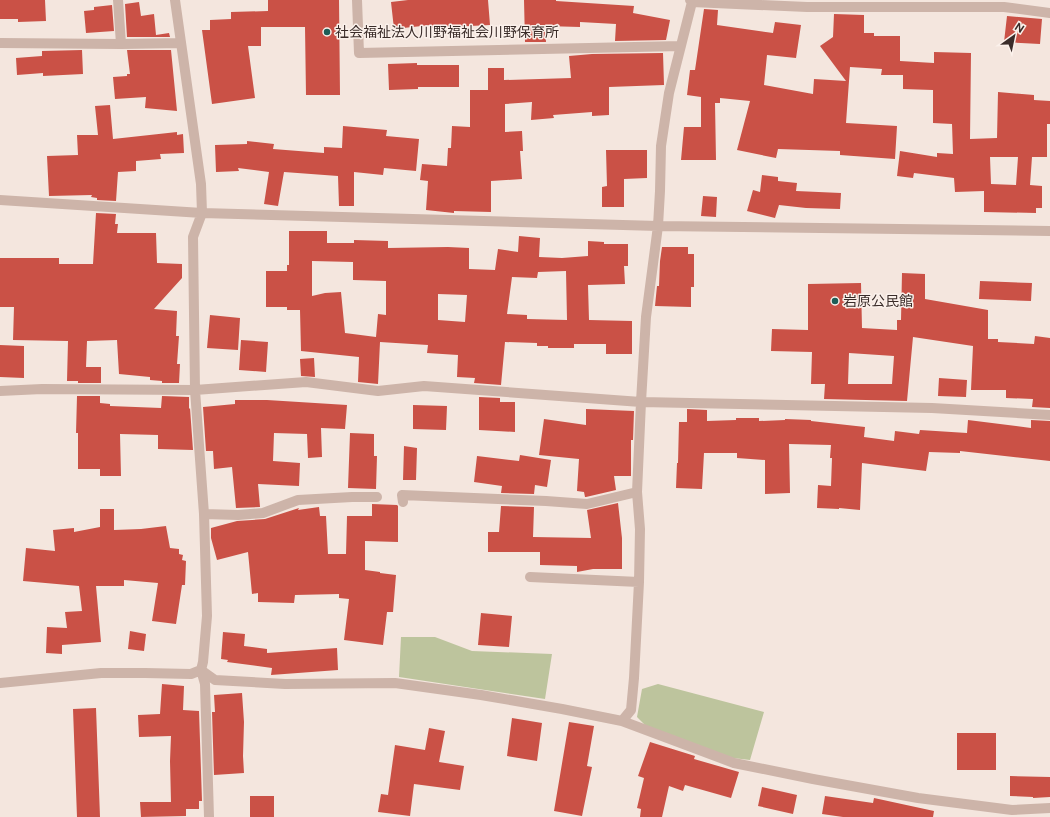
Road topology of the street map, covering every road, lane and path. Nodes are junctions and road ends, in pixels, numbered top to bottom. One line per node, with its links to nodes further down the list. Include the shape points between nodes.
1 (118, 0): 8 (street)
2 (175, 0): 6 (street)
3 (357, 0): 9 (street, via 360,53)
4 (691, 1): 5 (street, via 807,7 1004,7); 9 (street)
5 (1050, 13)
6 (181, 43): 8 (street); 11 (street, via 201,184)
7 (0, 44): 8 (street)
8 (121, 44)
9 (681, 46): 12 (street, via 669,94 661,146)
10 (0, 200): 11 (street)
11 (202, 213): 12 (street); 14 (street, via 193,237)
12 (658, 226): 13 (street); 16 (street, via 646,316)
13 (1050, 231)
14 (195, 390): 15 (street); 16 (street, via 306,382 378,391 424,386); 21 (street)
15 (0, 391)
16 (641, 402): 17 (street, via 932,408); 18 (street)
17 (1050, 415)
18 (637, 492): 20 (street, via 587,504 402,495); 23 (street, via 640,529)
19 (377, 497): 21 (street, via 298,500 263,513)
20 (403, 502)
21 (204, 514): 24 (street, via 207,616)
22 (530, 577): 23 (street)
23 (639, 582): 26 (street, via 631,710)
24 (201, 670): 25 (street, via 191,674 100,673); 26 (street, via 215,680 285,684 395,683 481,695); 29 (street, via 205,684)
25 (0, 683)
26 (622, 721): 28 (street, via 734,762 813,779)
27 (1050, 808): 28 (street)
28 (1011, 814)
29 (209, 817)

